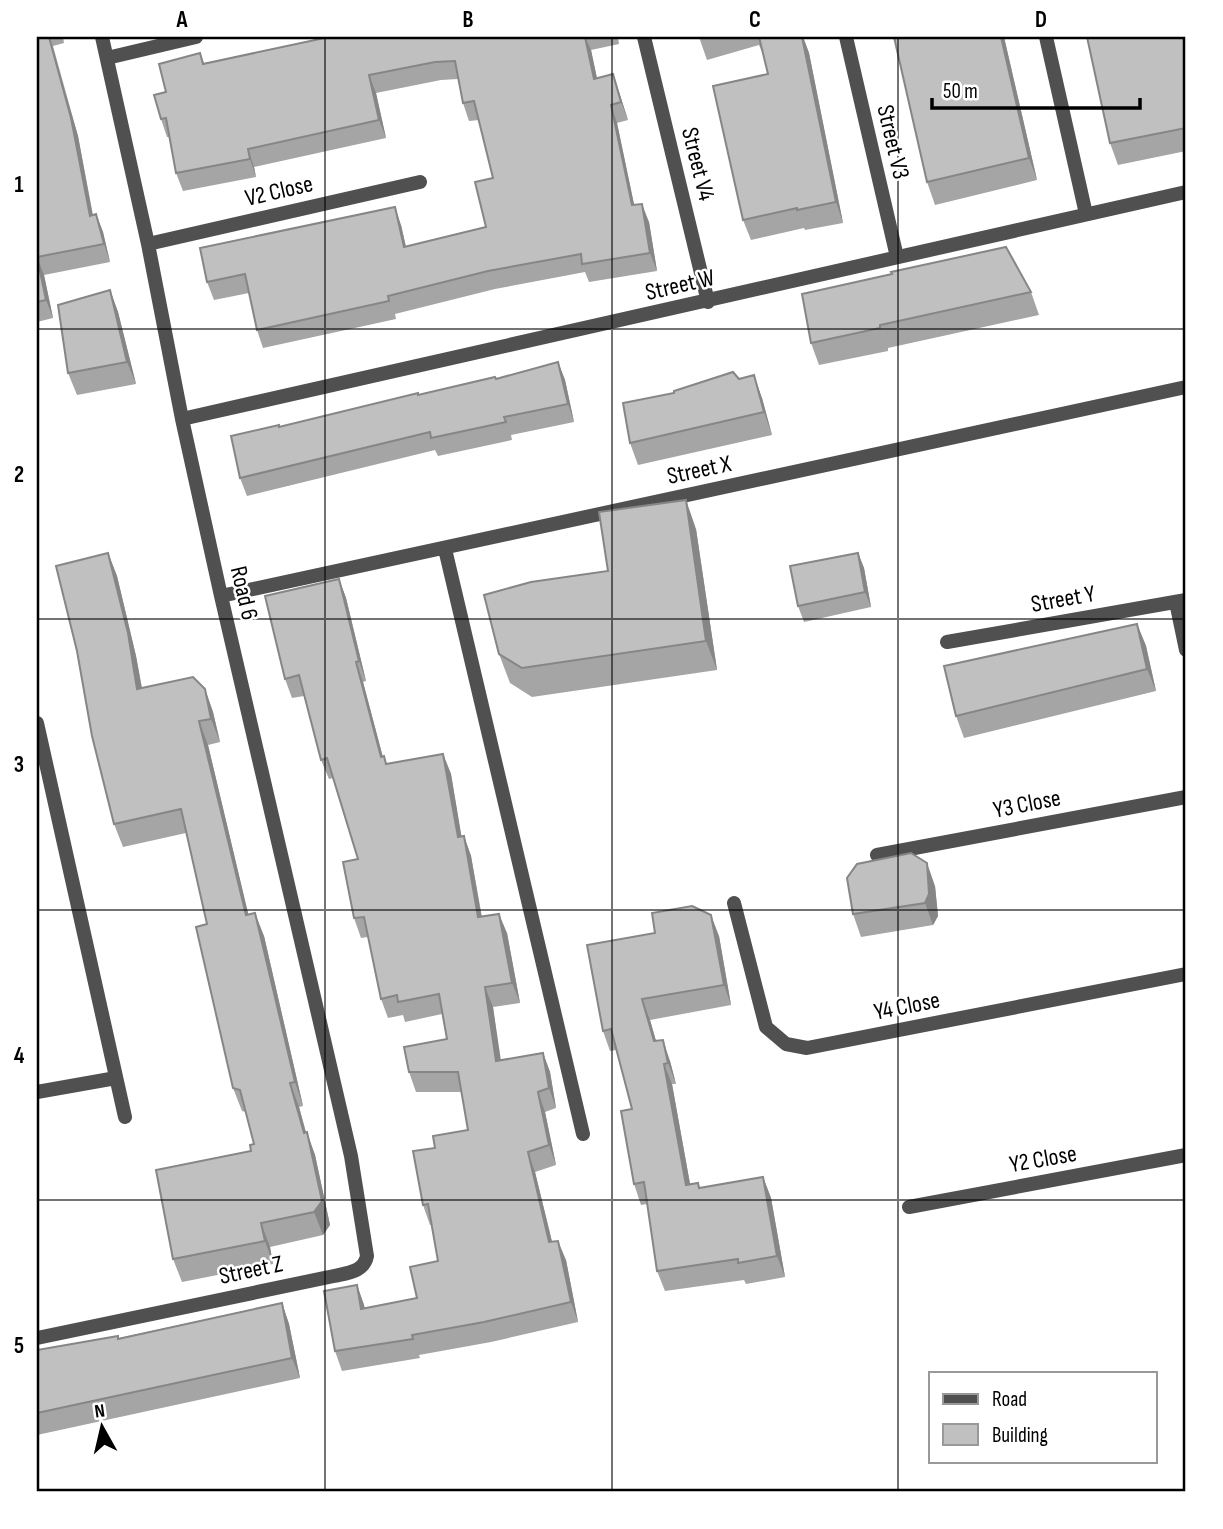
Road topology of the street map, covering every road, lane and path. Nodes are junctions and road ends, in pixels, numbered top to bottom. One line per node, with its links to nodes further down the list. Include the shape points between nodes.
1 (102, 37): 6 (street, Road 6)
2 (197, 37): 6 (street)
3 (644, 37): 12 (street, Street V4)
4 (846, 37): 11 (street, Street V3)
5 (1046, 37): 9 (street)
6 (107, 58): 10 (street, Road 6)
7 (419, 182): 10 (street, V2 Close)
8 (1186, 192): 9 (street, Street W)
9 (1086, 215): 11 (street, Street W)
10 (148, 244): 14 (street, Road 6)
11 (897, 257): 12 (street, Street W)
12 (708, 302): 14 (street, Street W)
13 (1186, 387): 15 (street, Street X)
14 (182, 419): 16 (street, Road 6)
15 (445, 549): 16 (street, Street X); 28 (street)
16 (221, 596): 29 (street, Road 6)
17 (1181, 601): 18 (street, Street Y); 19 (street)
18 (947, 642)
19 (1186, 650)
20 (37, 723): 25 (street)
21 (1186, 797): 22 (street, Y3 Close)
22 (877, 855)
23 (734, 903): 24 (street, Y4 Close, via 766,1027 786,1044 807,1048)
24 (1186, 974)
25 (116, 1078): 26 (street); 27 (street)
26 (37, 1092)
27 (125, 1117)
28 (583, 1134)
29 (351, 1156): 32 (street, Street Z, via 367,1256 359,1269)
30 (1186, 1156): 31 (street, Y2 Close)
31 (909, 1208)
32 (37, 1338)

